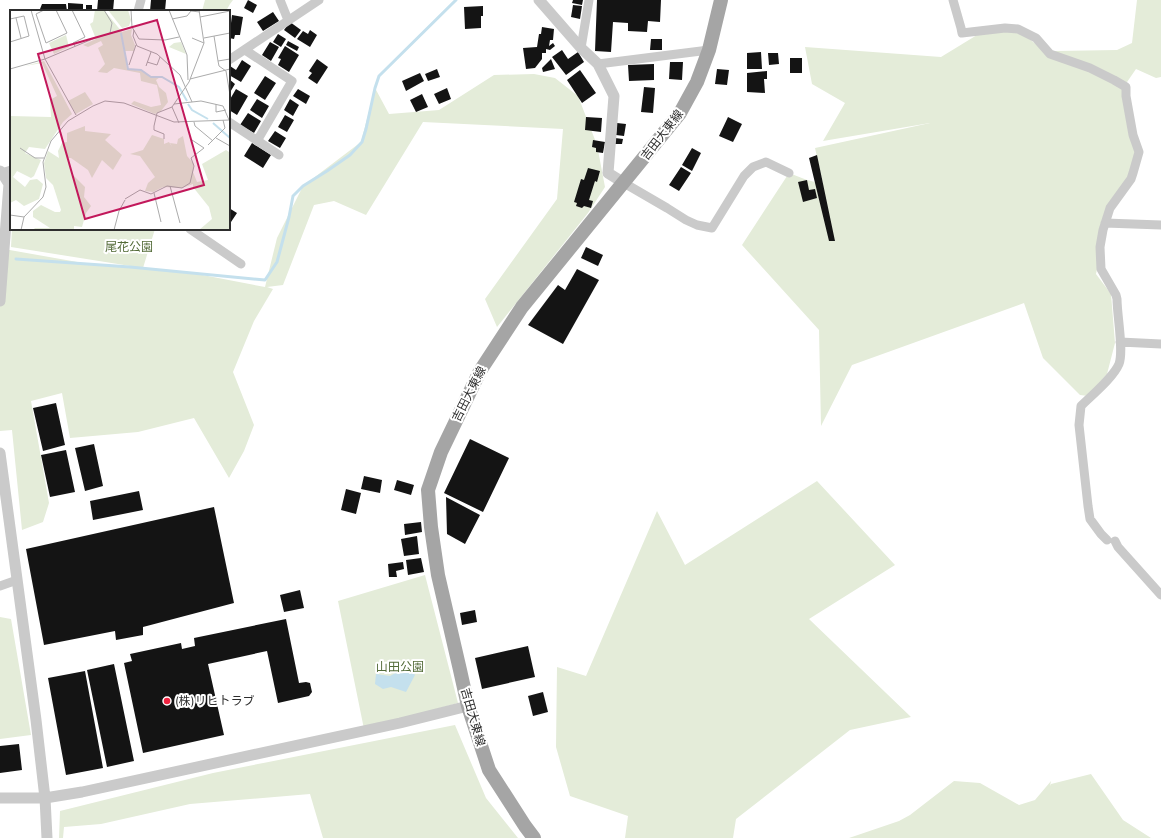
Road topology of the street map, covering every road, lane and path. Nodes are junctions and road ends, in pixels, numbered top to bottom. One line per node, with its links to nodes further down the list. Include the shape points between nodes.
1 (141, 0): 8 (street)
2 (280, 0): 9 (street)
3 (319, 0): 9 (street)
4 (539, 0): 10 (street)
5 (589, 0): 10 (street)
6 (721, 0): 12 (main road, 吉田大東線)
7 (954, 0): 21 (street, via 962,33 1018,29 1036,38 1050,54 1090,68 1126,87 1133,135 1139,152 1134,173 1110,208)
8 (138, 10)
9 (288, 20): 11 (street)
10 (581, 48): 14 (street)
11 (245, 50): 13 (street); 16 (street, via 292,81)
12 (709, 50): 14 (street); 20 (main road, 吉田大東線, via 697,82 680,113)
13 (230, 59)
14 (598, 64): 20 (street, via 614,96 608,173)
15 (230, 123): 16 (street)
16 (257, 141): 17 (street)
17 (279, 155)
18 (4, 172): 25 (street, via 9,184)
19 (789, 173): 20 (street, via 766,162 753,167 744,176 712,228 686,220)
20 (624, 183): 32 (main road, 吉田大東線, via 522,307 480,371 441,452 428,490 438,575)
21 (1105, 223): 22 (street); 26 (street, via 1100,247 1101,269 1116,295)
22 (1161, 225)
23 (191, 230): 24 (street)
24 (241, 264)
25 (0, 301)
26 (1120, 342): 27 (street); 31 (street, via 1119,364 1114,373 1081,406 1079,425 1090,519 1101,534 1118,547)
27 (1161, 344)
28 (0, 453): 29 (street)
29 (17, 580): 30 (street); 34 (street)
30 (0, 586)
31 (1161, 595)
32 (468, 706): 34 (street, via 200,767); 36 (main road, 吉田大東線, via 489,770)
33 (0, 798): 34 (street)
34 (45, 798): 35 (street)
35 (47, 838)
36 (534, 838)

